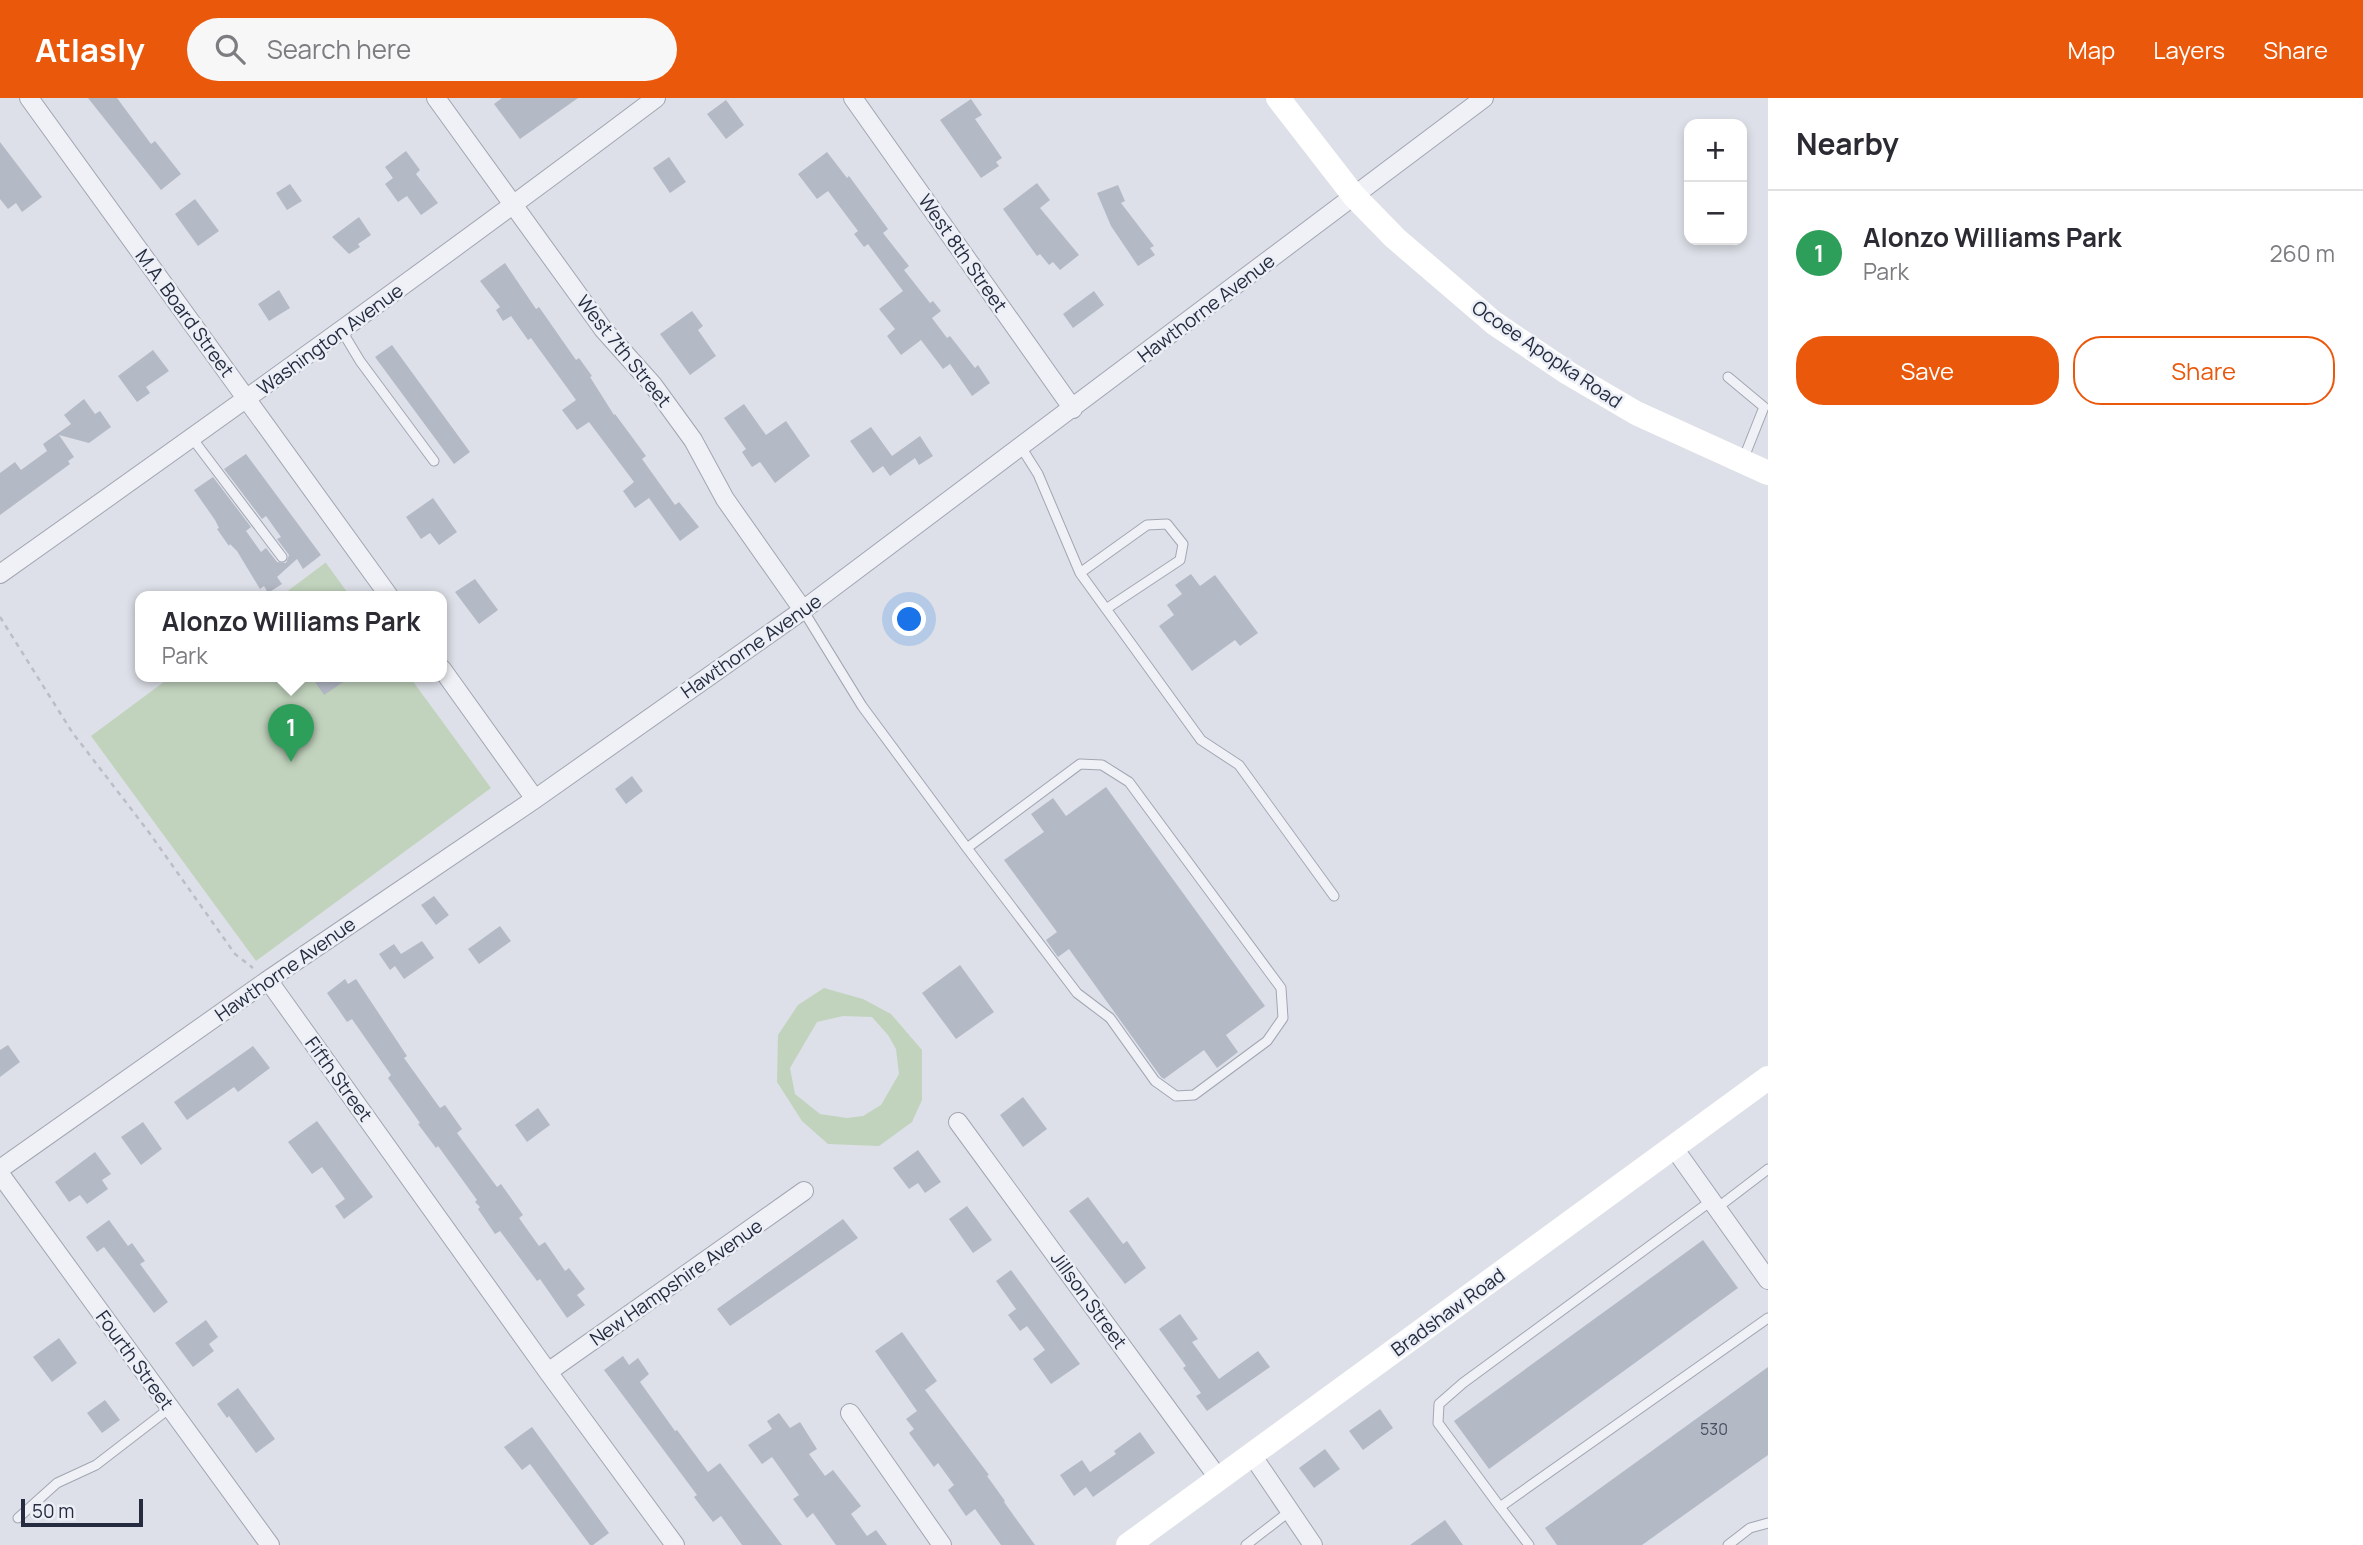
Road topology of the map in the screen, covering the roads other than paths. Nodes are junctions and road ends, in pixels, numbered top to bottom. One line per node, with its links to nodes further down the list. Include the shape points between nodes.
1 (29, 98): 11 (street, M.A. Board Street)
2 (436, 98): 8 (street, West 7th Street)
3 (656, 98): 8 (street, Washington Avenue)
4 (853, 98): 12 (street, West 8th Street)
5 (1278, 98): 7 (street, Ocoee Apopka Road)
6 (1484, 98): 7 (street, Hawthorne Avenue)
7 (1354, 196): 12 (street, Hawthorne Avenue); 16 (street, Ocoee Apopka Road, via 1395,238 1494,323 1636,413)
8 (513, 206): 9 (street, Washington Avenue); 23 (street, West 7th Street, via 603,329 653,385 693,440 725,499)
9 (342, 331): 11 (street, Washington Avenue); 15 (lane)
10 (1728, 377): 16 (lane, via 1764,407)
11 (247, 399): 13 (street, Washington Avenue); 21 (street, M.A. Board Street)
12 (1073, 409): 14 (street, Hawthorne Avenue)
13 (192, 438): 18 (lane); 20 (street, Washington Avenue)
14 (1021, 447): 19 (lane, via 1038,474); 23 (street, Hawthorne Avenue)
15 (433, 461)
16 (1742, 462): 17 (street, Ocoee Apopka Road)
17 (1768, 473)
18 (282, 557)
19 (1080, 573): 22 (lane); 22 (lane, via 1147,525 1167,524 1183,544 1180,560)
20 (0, 574)
21 (385, 591)
22 (1106, 609): 27 (lane, via 1201,740 1239,765)
23 (803, 610): 25 (street, Hawthorne Avenue); 26 (lane, via 862,706)
24 (447, 676): 25 (street)
25 (535, 799): 28 (street, Hawthorne Avenue)
26 (967, 848): 26 (lane, via 1077,993 1111,1017 1155,1081 1176,1096 1194,1095 1267,1041 1283,1018 1281,988 1129,782 1102,765 1080,764)
27 (1334, 896)
28 (268, 980): 33 (street, Hawthorne Avenue); 38 (street, Fifth Street)
29 (1768, 1078): 31 (street, Bradshaw Road)
30 (958, 1122): 42 (street, Jillson Street)
31 (1674, 1148): 35 (street); 41 (street, Bradshaw Road)
32 (1768, 1168): 35 (lane)
33 (0, 1171): 39 (street, Fourth Street)
34 (804, 1191): 38 (street, New Hampshire Avenue)
35 (1714, 1204): 36 (street); 43 (lane, via 1439,1404 1438,1423)
36 (1768, 1280)
37 (1768, 1318): 43 (lane)
38 (548, 1372): 48 (street, Fifth Street)
39 (170, 1408): 45 (lane, via 96,1465 57,1483); 47 (street, Fourth Street)
40 (849, 1413): 49 (street)
41 (1252, 1455): 42 (street, Bradshaw Road); 44 (street)
42 (1219, 1479): 50 (street, Bradshaw Road)
43 (1500, 1507): 53 (lane)
44 (1290, 1511): 51 (lane); 52 (street)
45 (18, 1518)
46 (1768, 1523): 54 (lane, via 1750,1528)
47 (270, 1545)
48 (675, 1545)
49 (942, 1545)
50 (1128, 1545)
51 (1246, 1545)
52 (1313, 1545)
53 (1529, 1545)
54 (1728, 1545)

